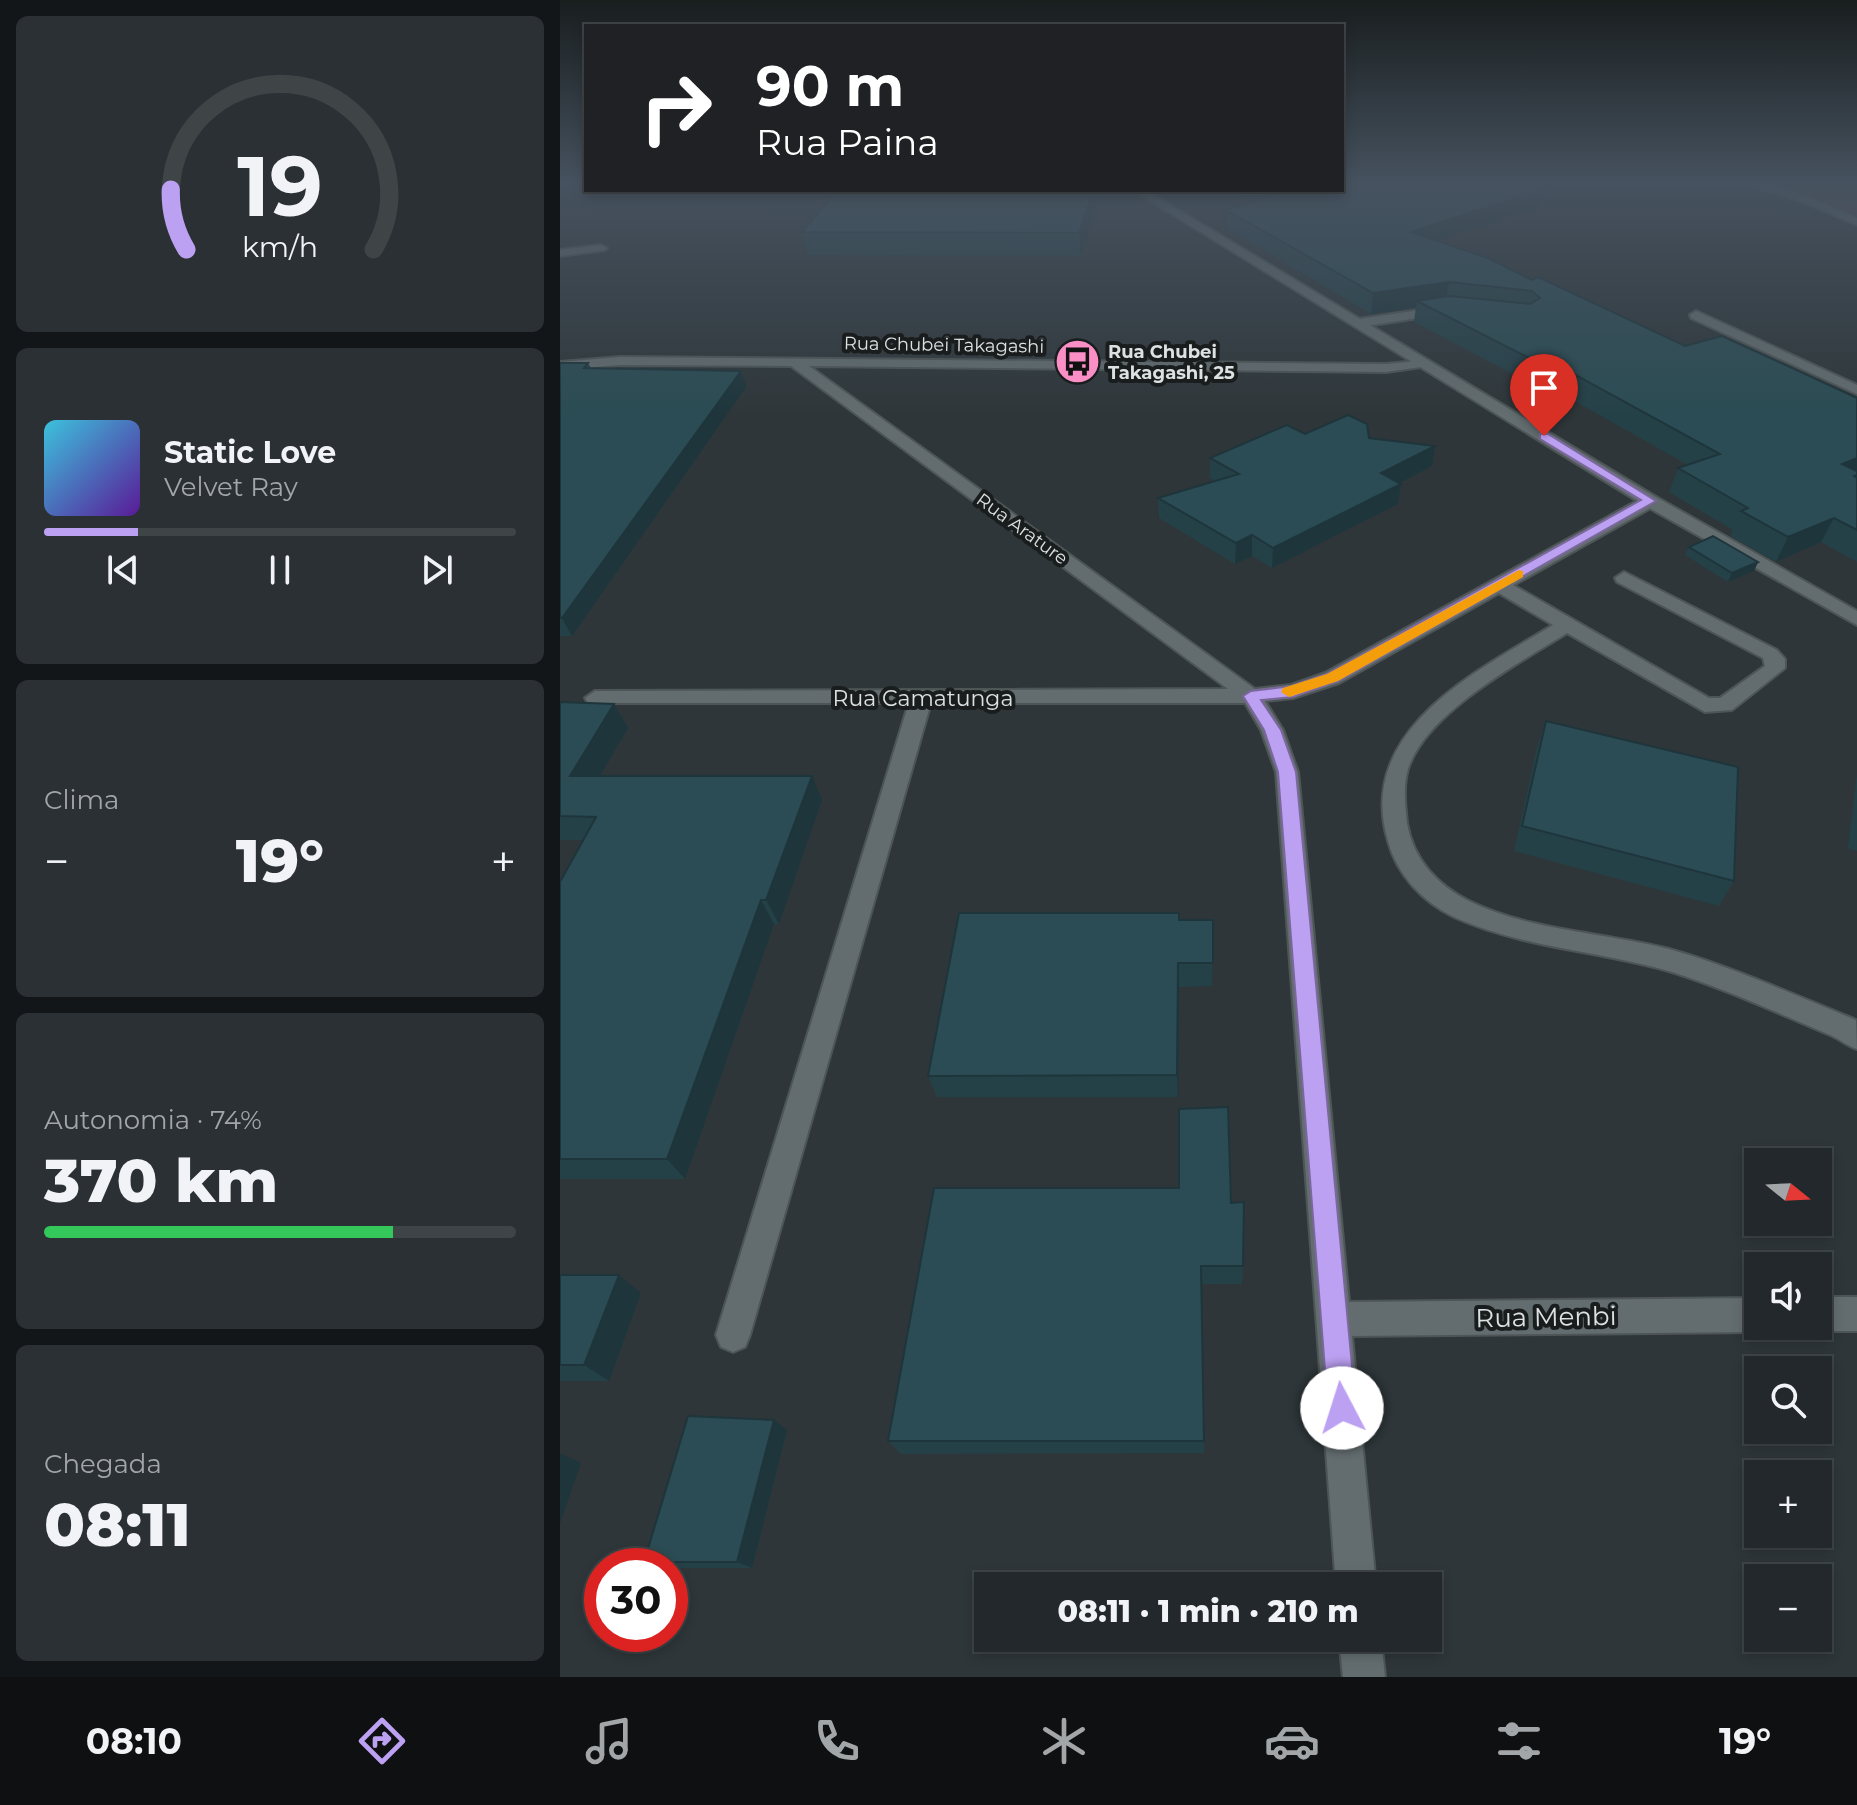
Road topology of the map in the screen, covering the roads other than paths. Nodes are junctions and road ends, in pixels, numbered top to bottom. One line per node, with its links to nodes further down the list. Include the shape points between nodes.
1 (1253, 259): 4 (street)
2 (1459, 311): 4 (street)
3 (1696, 315): 10 (street)
4 (1359, 323): 6 (street)
5 (794, 362): 6 (street, Rua Chubei Takagashi, via 1386,368); 7 (street, Rua Chubei Takagashi); 16 (street, Rua Arature)
6 (1423, 363): 11 (street)
7 (577, 364): 8 (street, Rua Chubei Takagashi); 9 (street)
8 (560, 366)
9 (560, 382)
10 (1857, 390)
11 (1650, 501): 13 (street, Rua Camatunga); 14 (street)
12 (1624, 578): 15 (street, via 1770,654 1775,668 1725,705 1713,707)
13 (1499, 585): 15 (street); 16 (street, Rua Camatunga, via 1332,678 1293,691)
14 (1857, 619)
15 (1567, 625): 19 (street, via 1427,722 1398,764 1392,805 1400,845 1416,875 1463,909 1670,961 1735,983)
16 (1251, 696): 18 (street, Rua Camatunga); 23 (street, via 1272,730 1287,772)
17 (595, 698): 18 (street, Rua Camatunga)
18 (921, 699): 24 (street)
19 (1857, 1037)
20 (1832, 1314): 21 (street)
21 (1857, 1314)
22 (1744, 1315): 23 (street, Rua Menbi)
23 (1335, 1319): 25 (street)
24 (733, 1335)
25 (1355, 1572)
26 (1361, 1652): 27 (street)
27 (1364, 1677)

